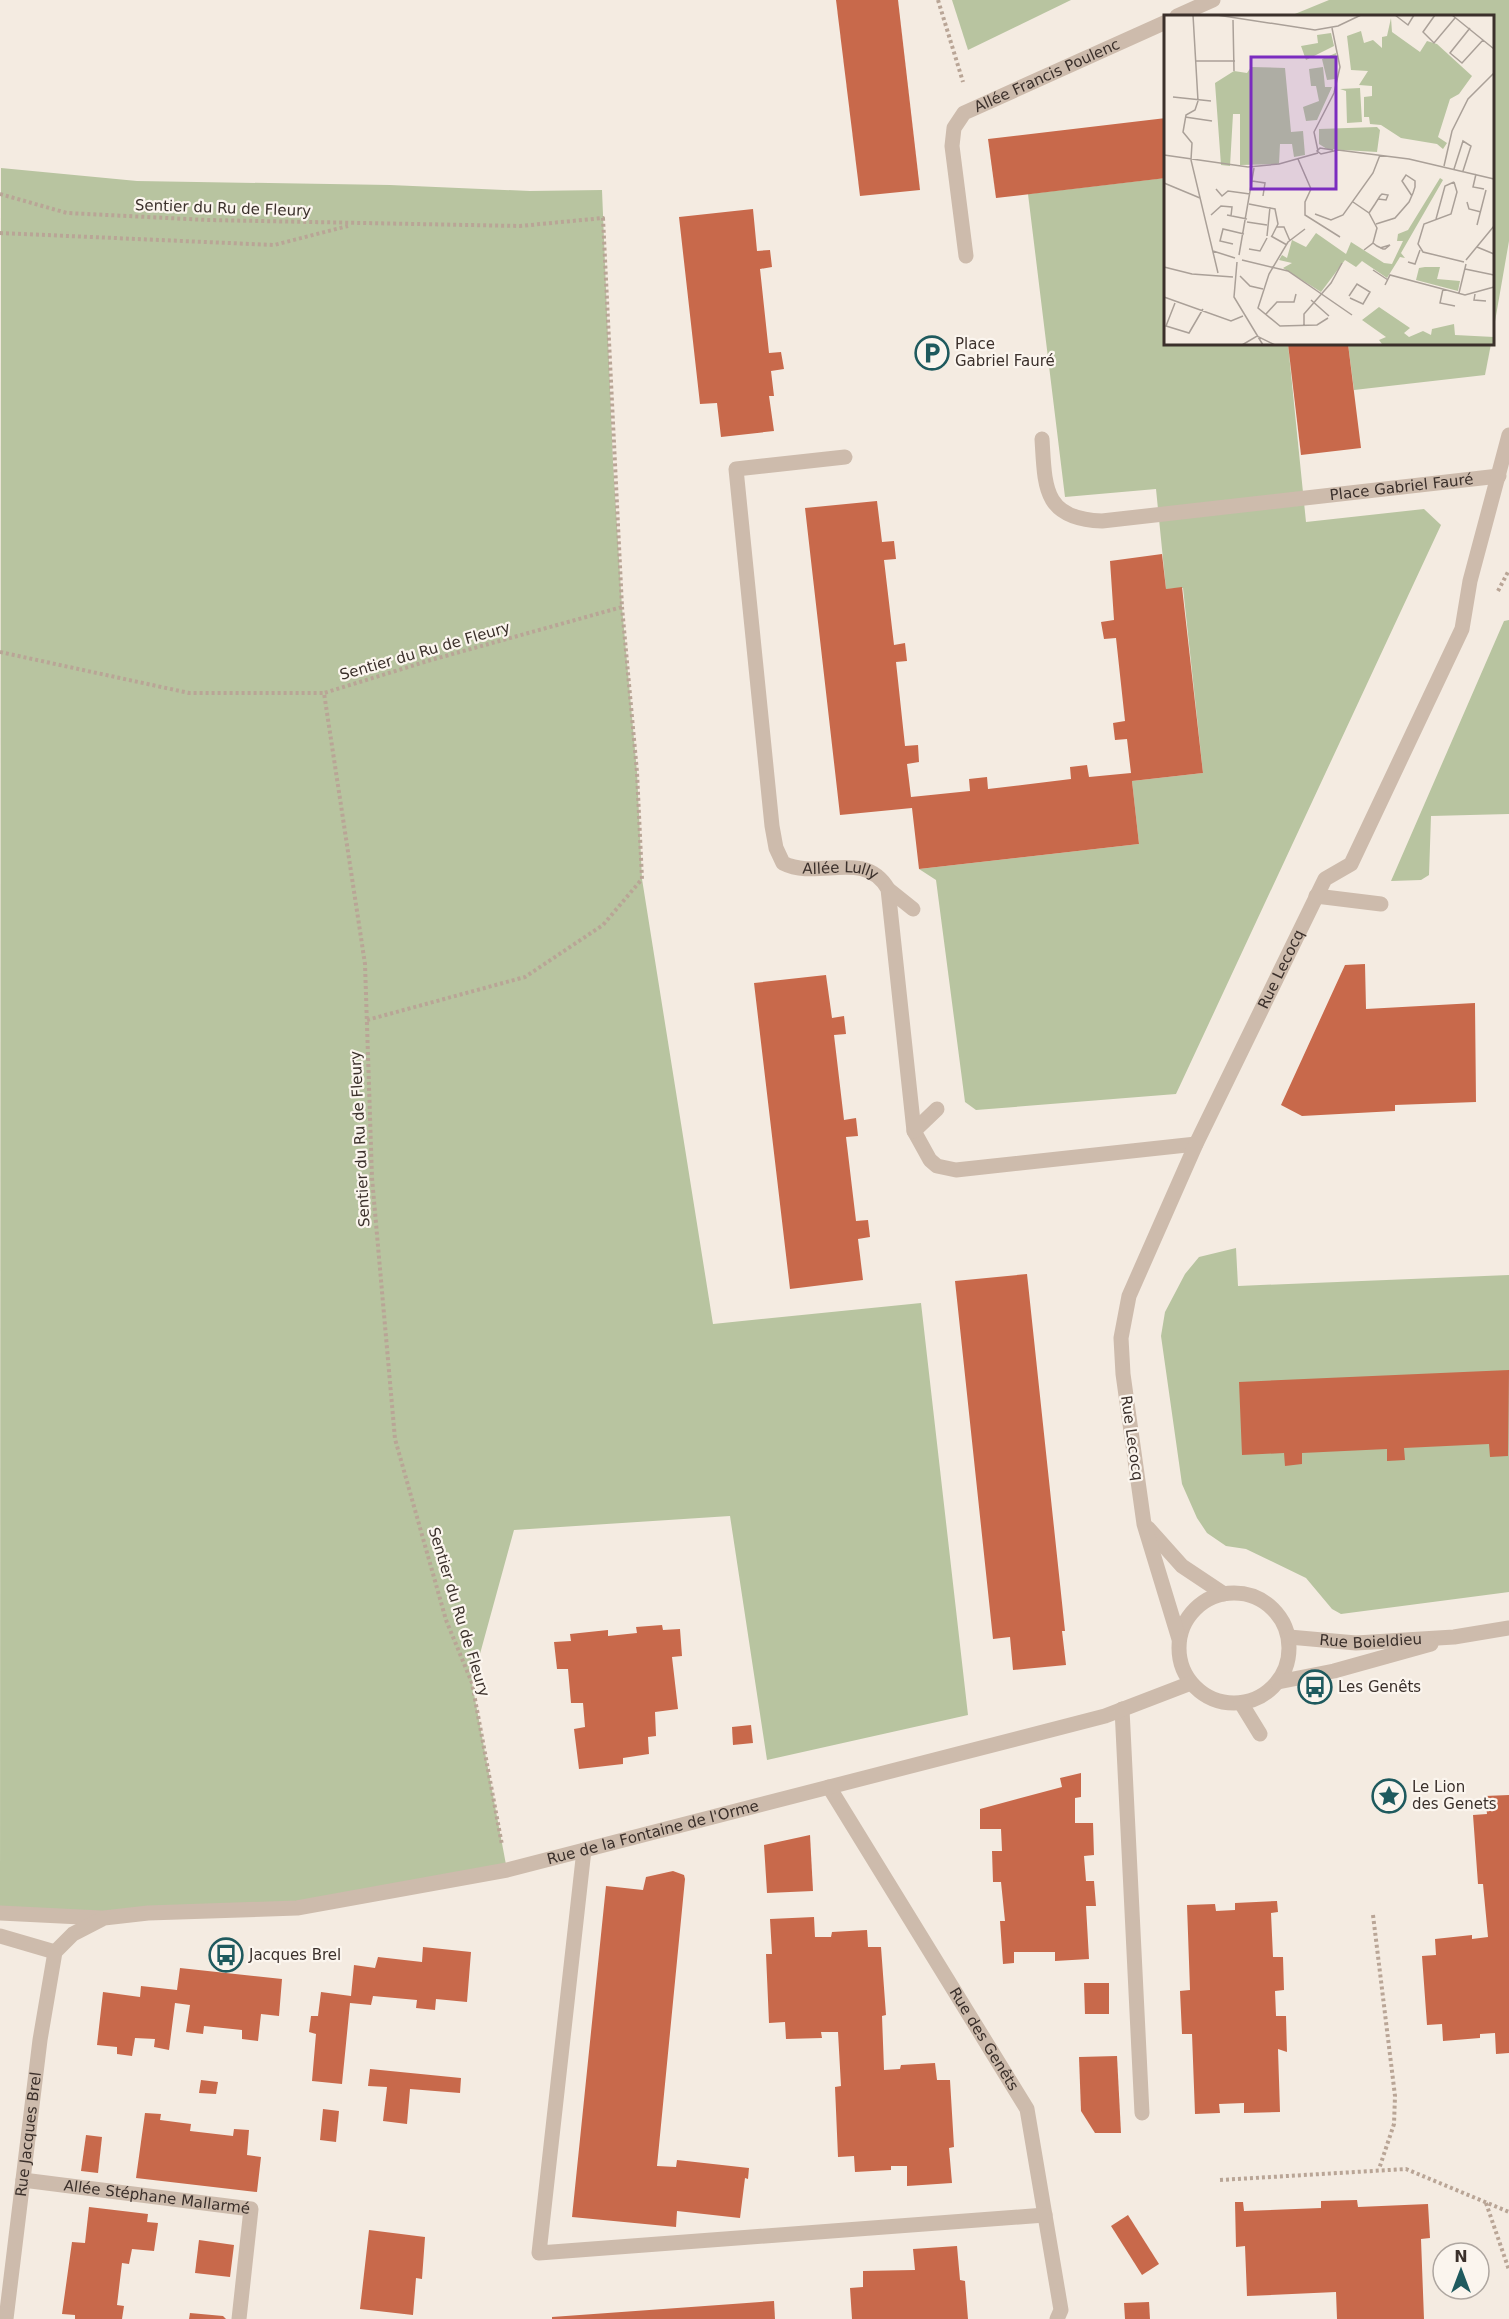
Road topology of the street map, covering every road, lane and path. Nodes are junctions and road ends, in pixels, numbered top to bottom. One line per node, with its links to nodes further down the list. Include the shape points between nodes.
1 (938, 0): 5 (path)
2 (1213, 0): 3 (street)
3 (1179, 15)
4 (1164, 23): 5 (street, Allée Francis Poulenc)
5 (972, 110): 9 (street, Allée Francis Poulenc, via 964,113 954,128 952,147)
6 (0, 194): 7 (path, Sentier du Ru de Fleury, via 67,213)
7 (355, 225): 8 (path, via 274,245); 14 (path, Sentier du Ru de Fleury, via 520,226 603,218)
8 (0, 233)
9 (966, 256)
10 (1509, 435): 13 (street, Rue Lecocq)
11 (1042, 439): 13 (street, Place Gabriel Fauré, via 1045,489 1064,514 1080,520 1102,521)
12 (845, 457): 17 (street, Allée Lully, via 736,469 776,848 783,863 793,868 869,869 883,879)
13 (1499, 476): 18 (street, Rue Lecocq, via 1470,581 1462,629 1351,864 1325,879)
14 (622, 607): 16 (path, Sentier du Ru de Fleury); 21 (path, via 642,879 603,925 525,977)
15 (0, 652): 16 (path, via 189,693)
16 (324, 693): 21 (path, Sentier du Ru de Fleury, via 365,964)
17 (888, 889): 20 (street); 23 (street, Allée Lully)
18 (1316, 896): 19 (street); 24 (street, Rue Lecocq)
19 (1381, 904)
20 (914, 909)
21 (366, 1020): 38 (path, Sentier du Ru de Fleury, via 372,1178 395,1439 447,1620 472,1683)
22 (937, 1110): 23 (street)
23 (914, 1131): 24 (street, Allée Lully, via 930,1160 937,1166 956,1170)
24 (1196, 1144): 25 (street, Rue Lecocq, via 1123,1316 1123,1374)
25 (1144, 1524): 26 (street, via 1182,1566); 30 (street, Rue Lecocq)
26 (1224, 1594): 29 (street, via 1258,1598 1283,1621); 30 (street, via 1208,1599 1194,1610)
27 (1509, 1628): 28 (street, Rue Boieldieu)
28 (1454, 1637): 29 (street, Rue Boieldieu, via 1356,1643); 31 (street, Rue Boieldieu, via 1390,1657)
29 (1289, 1638): 31 (street, via 1290,1656)
30 (1179, 1639): 32 (street, via 1179,1655)
31 (1278, 1682): 33 (street, via 1258,1699)
32 (1191, 1683): 33 (street, via 1205,1696 1222,1703); 34 (street, Rue de la Fontaine de l'Orme)
33 (1241, 1703): 35 (street)
34 (1122, 1709): 36 (street, Rue de la Fontaine de l'Orme); 44 (street)
35 (1260, 1734)
36 (830, 1787): 37 (street, Rue de la Fontaine de l'Orme); 50 (street, Rue des Genêts, via 1027,2109)
37 (584, 1850): 38 (street, Rue de la Fontaine de l'Orme); 50 (street, via 539,2253)
38 (507, 1870): 41 (street, Rue de la Fontaine de l'Orme, via 297,1908)
39 (0, 1913): 41 (street, Rue de la Fontaine de l'Orme)
40 (1373, 1915): 45 (path, via 1395,2096 1394,2124)
41 (104, 1918): 43 (street, Rue de la Fontaine de l'Orme, via 73,1934)
42 (0, 1936): 43 (street)
43 (54, 1952): 46 (street, Rue Jacques Brel, via 39,2040)
44 (1142, 2112)
45 (1379, 2169): 47 (path); 48 (path, via 1406,2169)
46 (23, 2180): 52 (street, Rue Jacques Brel); 53 (street, Allée Stéphane Mallarmé, via 251,2209)
47 (1220, 2180)
48 (1486, 2202): 49 (path); 51 (path)
49 (1509, 2212)
50 (1044, 2215): 54 (street, Rue des Genêts, via 1061,2310)
51 (1509, 2270)
52 (6, 2319)
53 (239, 2319)
54 (1056, 2319)

